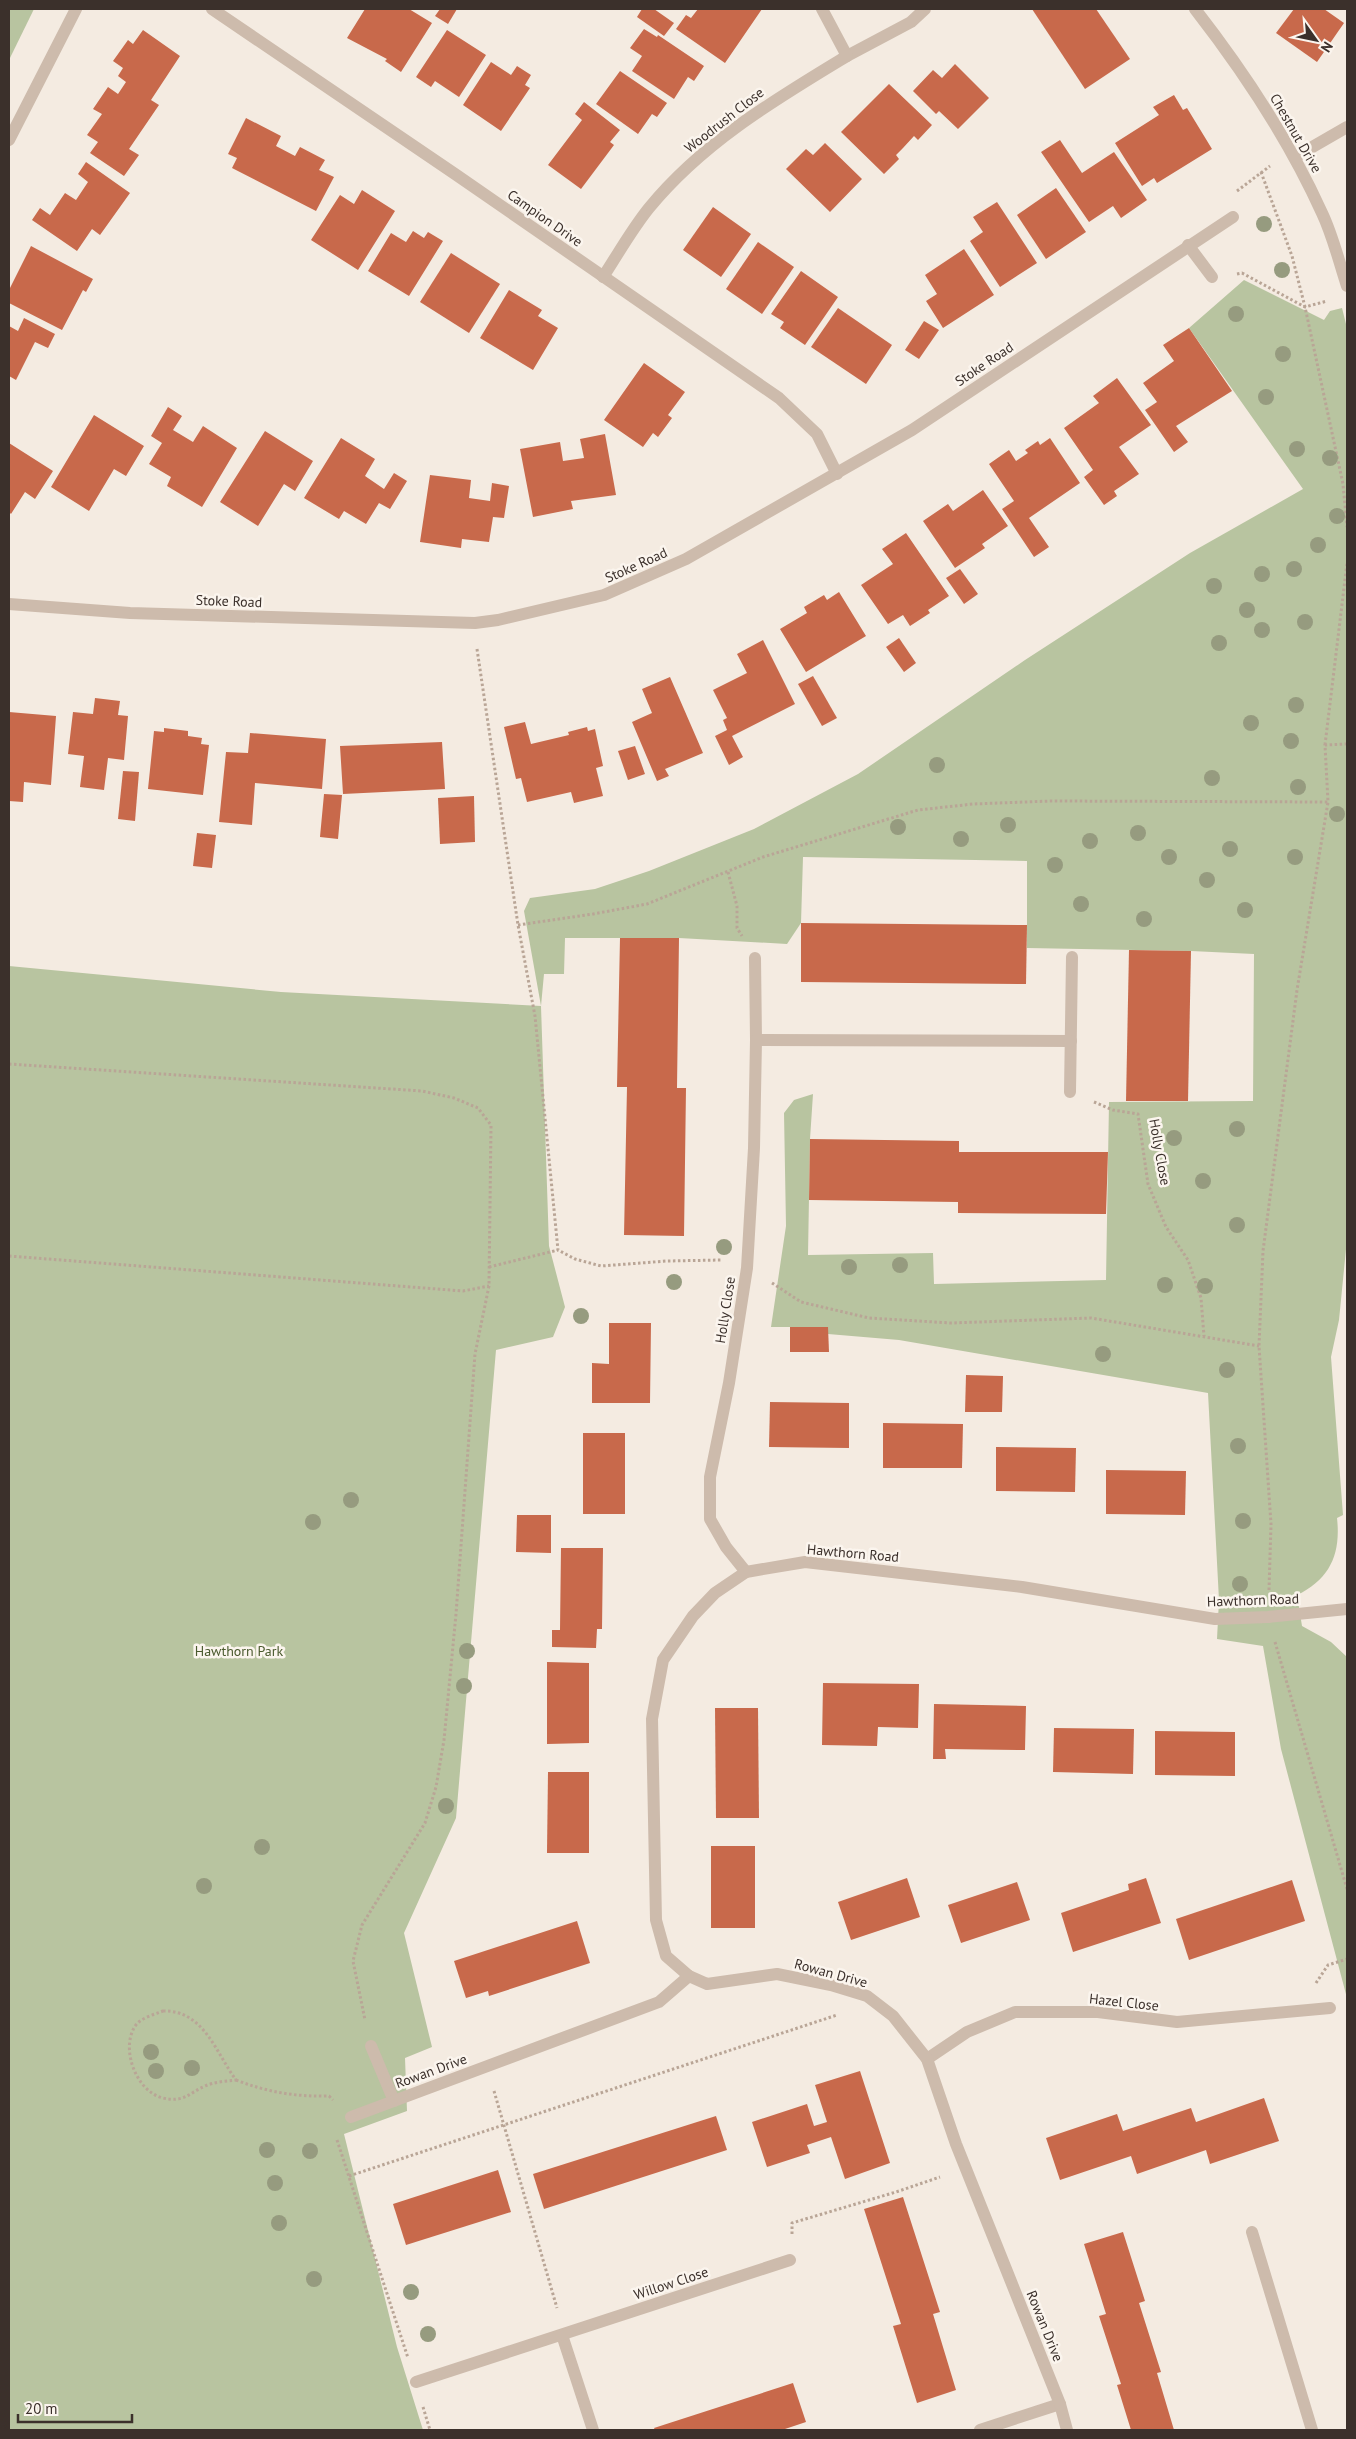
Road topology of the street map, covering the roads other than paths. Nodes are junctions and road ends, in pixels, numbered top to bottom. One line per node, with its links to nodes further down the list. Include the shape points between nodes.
1 (76, 9): 8 (street)
2 (212, 9): 12 (street, Campion Drive)
3 (822, 9): 6 (street)
4 (925, 9): 6 (street, Woodrush Close, via 911,22)
5 (1195, 9): 9 (street, Chestnut Drive, via 1229,53)
6 (847, 56): 12 (street, Woodrush Close, via 757,111 702,154 649,208)
7 (1347, 127): 9 (street)
8 (9, 140)
9 (1293, 154): 14 (street, Chestnut Drive, via 1323,215)
10 (1233, 217): 11 (street, Stoke Road)
11 (1188, 245): 13 (street); 15 (street, Stoke Road, via 912,430)
12 (603, 277): 15 (street, Campion Drive, via 780,398 817,434)
13 (1212, 277)
14 (1347, 286)
15 (837, 474): 16 (street, Stoke Road, via 686,559 604,595 498,620 474,623 130,613)
16 (9, 604)
17 (1072, 957): 20 (street)
18 (755, 958): 19 (street, Holly Close)
19 (756, 1040): 20 (street); 22 (street, Holly Close, via 747,1268 710,1477 710,1519)
20 (1071, 1041): 21 (street)
21 (1070, 1092)
22 (746, 1572): 23 (street, Hawthorn Road, via 805,1562 1022,1587 1215,1619); 24 (street, Hawthorn Road, via 715,1592 693,1616 663,1660 652,1719 656,1920 666,1956)
23 (1347, 1609)
24 (689, 1976): 27 (street, Rowan Drive, via 707,1984 777,1974 866,1996 893,2016); 28 (street, Rowan Drive, via 659,2002)
25 (1330, 2008): 27 (street, Hazel Close, via 1177,2022 1098,2012 1015,2012 967,2032)
26 (371, 2046): 28 (street, Rowan Drive)
27 (926, 2058): 34 (street, Rowan Drive, via 965,2168)
28 (394, 2101): 29 (street, Rowan Drive)
29 (350, 2117)
30 (1252, 2232): 38 (street)
31 (790, 2260): 32 (street, Willow Close)
32 (562, 2335): 33 (street, Willow Close); 35 (street)
33 (416, 2382)
34 (1060, 2404): 36 (street); 37 (street, Rowan Drive)
35 (594, 2430)
36 (980, 2430)
37 (1067, 2430)
38 (1312, 2430)

